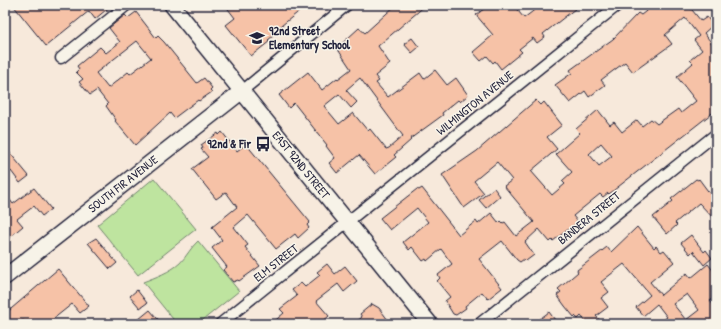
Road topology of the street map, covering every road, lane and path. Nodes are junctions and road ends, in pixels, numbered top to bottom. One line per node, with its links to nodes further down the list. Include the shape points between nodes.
1 (127, 5): 5 (street)
2 (172, 5): 6 (street, EAST 92ND STREET)
3 (347, 5): 6 (street)
4 (618, 5): 8 (street, WILMINGTON AVENUE)
5 (61, 58)
6 (242, 91): 8 (street, EAST 92ND STREET); 9 (street, SOUTH FIR AVENUE)
7 (716, 134): 12 (street, BANDERA STREET)
8 (348, 222): 10 (street, ELM STREET); 11 (street, EAST 92ND STREET)
9 (5, 277)
10 (220, 324)
11 (430, 324)
12 (479, 324)

